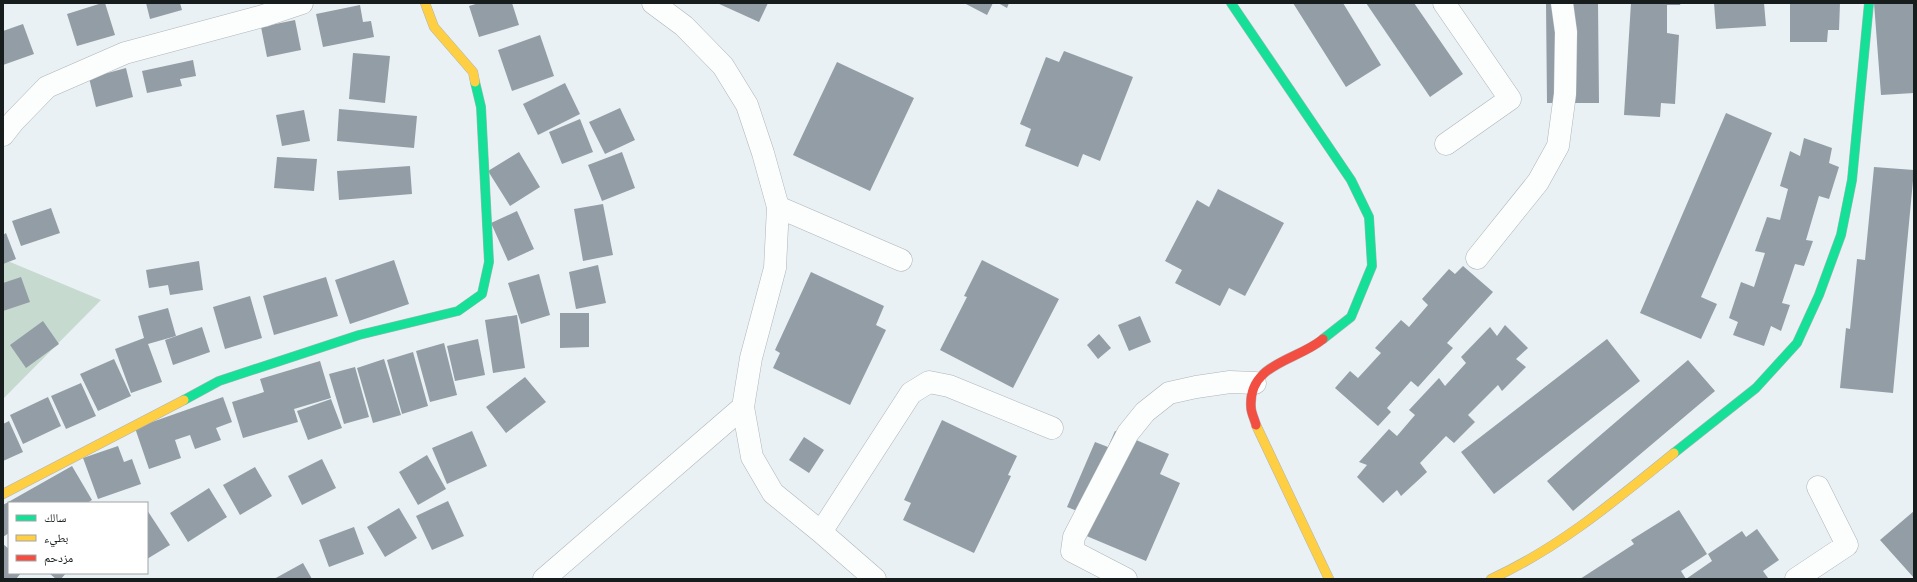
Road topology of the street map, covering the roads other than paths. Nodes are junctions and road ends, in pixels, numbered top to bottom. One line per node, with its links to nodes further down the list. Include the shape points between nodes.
1 (302, 3): 8 (street, via 125,53 47,87)
2 (425, 3): 17 (street, via 434,27 473,72 481,107 489,262 482,294 458,311 359,335 219,380)
3 (654, 3): 10 (street, via 684,26 727,72 746,105)
4 (1231, 3): 13 (street, via 1351,180 1368,217 1372,266 1351,317 1315,346 1273,365)
5 (1444, 3): 9 (street, via 1510,100)
6 (1562, 3): 11 (street, via 1566,32 1565,94 1558,146 1538,182)
7 (1869, 3): 23 (street, via 1852,180 1841,234 1820,295 1797,343 1756,388 1583,526 1513,569)
8 (3, 135)
9 (1446, 144)
10 (778, 207): 12 (street); 14 (street, via 775,268 751,358)
11 (1477, 258)
12 (901, 260)
13 (1255, 383): 21 (street, via 1230,382 1169,393 1145,412 1128,433 1074,537 1072,551); 22 (street, via 1251,407 1257,428)
14 (743, 408): 18 (street, via 752,457 773,493); 19 (street)
15 (1052, 428): 18 (street, via 949,386 929,382 911,394)
16 (1818, 487): 24 (street, via 1847,545)
17 (3, 494)
18 (821, 532): 20 (street)
19 (544, 579)
20 (875, 579)
21 (1126, 579)
22 (1328, 579)
23 (1491, 579)
24 (1796, 579)

